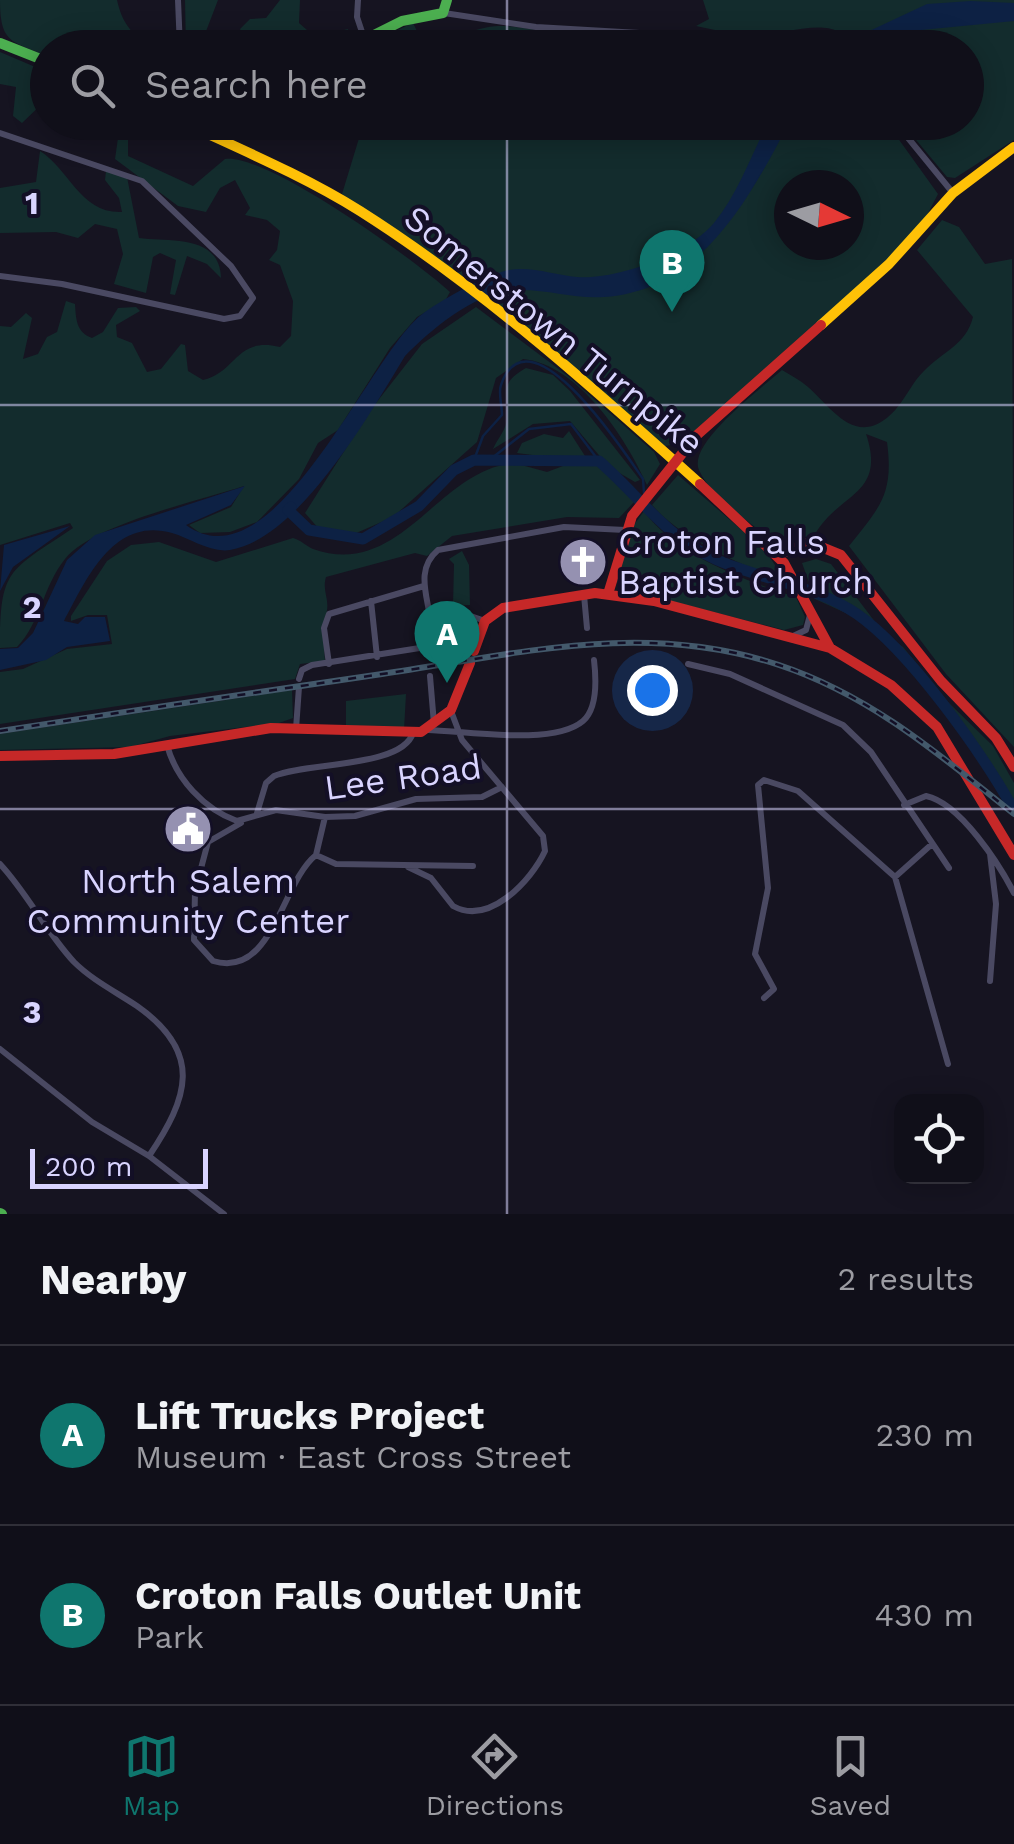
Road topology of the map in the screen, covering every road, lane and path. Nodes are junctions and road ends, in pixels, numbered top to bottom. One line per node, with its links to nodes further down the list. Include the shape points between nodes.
1 (178, 0): 5 (street)
2 (358, 0): 6 (street)
3 (447, 0): 4 (main road)
4 (442, 12): 7 (main road); 8 (street)
5 (179, 30)
6 (361, 30)
7 (382, 30)
8 (588, 30)
9 (0, 42): 10 (main road)
10 (30, 54)
11 (0, 133): 16 (street, via 142,181 231,266 253,298 240,316 224,319)
12 (220, 140): 17 (main road, Somerstown Turnpike, via 340,199 463,286)
13 (909, 140): 15 (street)
14 (1014, 148): 15 (main road)
15 (953, 193): 17 (main road, via 890,264 729,404)
16 (0, 276)
17 (674, 462): 18 (main road); 19 (main road, Somerstown Turnpike)
18 (625, 530): 20 (street, via 577,526 450,547 429,559); 22 (main road)
19 (778, 554): 24 (main road, Somerstown Turnpike); 42 (main road, via 801,542 835,550 949,692 996,738)
20 (424, 586): 23 (street); 25 (street)
21 (584, 594): 22 (main road); 26 (main road, via 503,608); 27 (street)
22 (608, 594): 28 (main road)
23 (371, 601): 30 (street); 32 (street, via 326,617)
24 (808, 608): 28 (street, via 806,630); 29 (main road, Somerstown Turnpike)
25 (429, 619): 26 (street, via 471,614); 30 (street, via 426,647)
26 (485, 621): 35 (main road)
27 (587, 628)
28 (790, 637): 29 (main road)
29 (830, 648): 51 (main road, via 891,685 937,727)
30 (377, 657): 32 (street)
31 (594, 660): 38 (street, via 593,696 582,722 543,734)
32 (329, 664): 36 (street, via 307,667 299,683)
33 (688, 664): 45 (street, via 730,674 843,725 871,752)
34 (430, 676): 37 (street)
35 (450, 710): 37 (main road); 38 (street)
36 (296, 728): 39 (main road); 40 (main road)
37 (431, 728): 38 (street); 39 (main road)
38 (462, 731): 43 (street, via 462,740)
39 (412, 733): 44 (street, via 410,742 390,753 286,772)
40 (167, 744): 41 (main road, via 98,755); 48 (street, via 176,770 198,796 223,815)
41 (0, 756)
42 (1014, 768)
43 (502, 787): 47 (street, Lee Road, via 482,797 416,799); 54 (street, via 545,841 539,862 508,897 484,909 459,910 431,878)
44 (265, 788): 46 (street, via 274,804); 48 (street, via 261,808)
45 (904, 805): 49 (street); 50 (street, via 926,796 942,802)
46 (288, 810): 47 (street, Lee Road); 48 (street, Lee Road)
47 (325, 818): 52 (street)
48 (249, 819): 52 (street, via 212,837 201,861 193,933 196,946 213,961 233,964 260,947 301,870)
49 (932, 844): 56 (street); 57 (street)
50 (990, 852): 58 (street); 59 (street, via 996,904)
51 (1014, 855)
52 (316, 856): 54 (street, via 330,864)
53 (0, 864): 63 (street, via 71,958 150,1017 180,1059 184,1093)
54 (408, 866): 55 (street)
55 (473, 866)
56 (948, 868)
57 (895, 877): 60 (street, via 798,790 760,781 768,888 754,954 774,989); 62 (street)
58 (1014, 894)
59 (990, 981)
60 (764, 998)
61 (0, 1050): 63 (street, via 92,1122)
62 (948, 1064)
63 (149, 1156): 64 (street)
64 (224, 1214)

